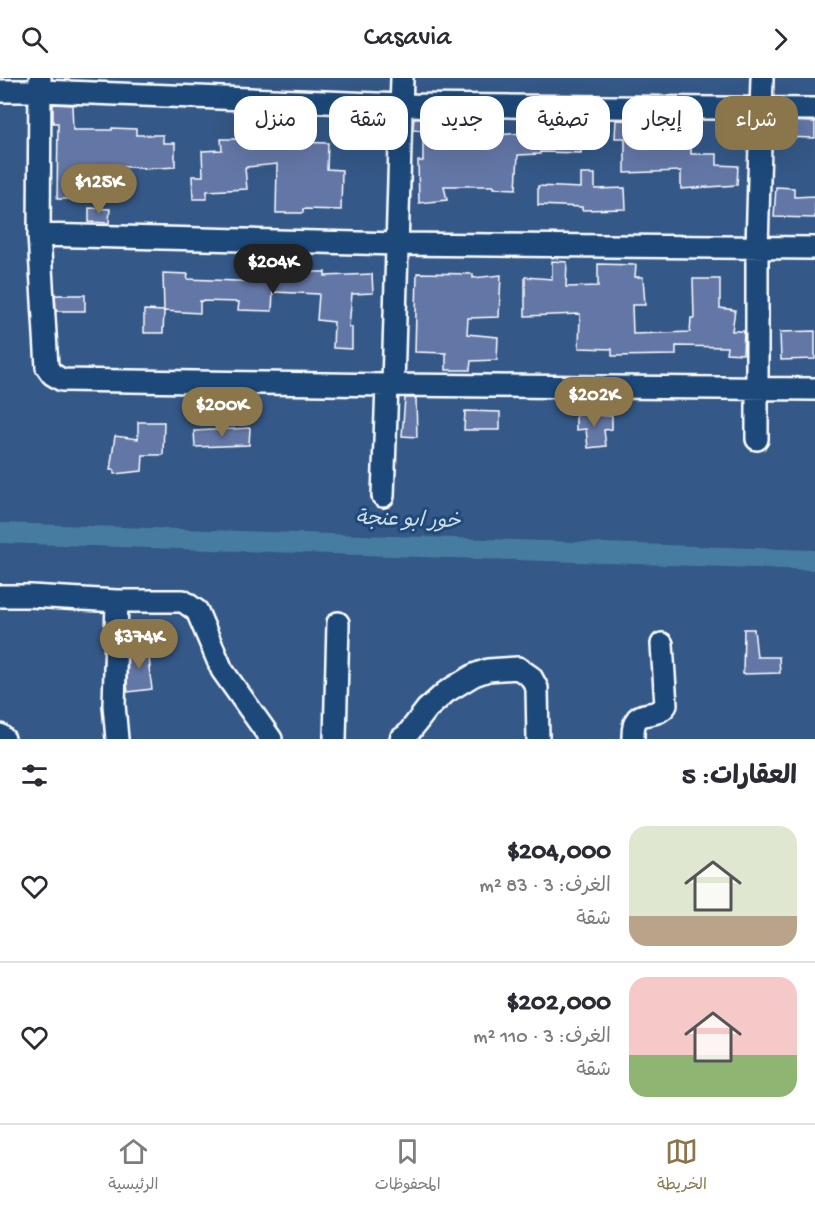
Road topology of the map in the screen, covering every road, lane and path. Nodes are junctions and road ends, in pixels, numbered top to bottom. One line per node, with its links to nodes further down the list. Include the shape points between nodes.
1 (402, 78): 5 (street)
2 (762, 78): 6 (street)
3 (40, 85): 4 (street); 7 (street); 14 (street)
4 (0, 91)
5 (402, 96)
6 (761, 96)
7 (329, 101)
8 (408, 105): 9 (street)
9 (715, 108)
10 (798, 109): 11 (street)
11 (815, 109)
12 (401, 150): 15 (street)
13 (759, 150): 16 (street)
14 (39, 235): 15 (street); 18 (street, via 47,367 62,380)
15 (398, 244): 16 (street); 18 (street)
16 (758, 247): 17 (street); 19 (street)
17 (815, 248)
18 (390, 385): 19 (street); 22 (street)
19 (756, 389): 20 (street); 21 (street)
20 (815, 389)
21 (757, 439)
22 (383, 496)
23 (0, 596): 24 (street)
24 (117, 601): 29 (street); 30 (street, via 183,601 197,611 222,670)
25 (338, 623): 31 (street)
26 (662, 644): 34 (street, via 666,705 636,719)
27 (0, 735): 28 (street)
28 (4, 739)
29 (117, 739)
30 (271, 739)
31 (335, 739)
32 (401, 739): 33 (street, via 446,692 474,675 518,668 531,677 537,688)
33 (538, 739)
34 (633, 739)

